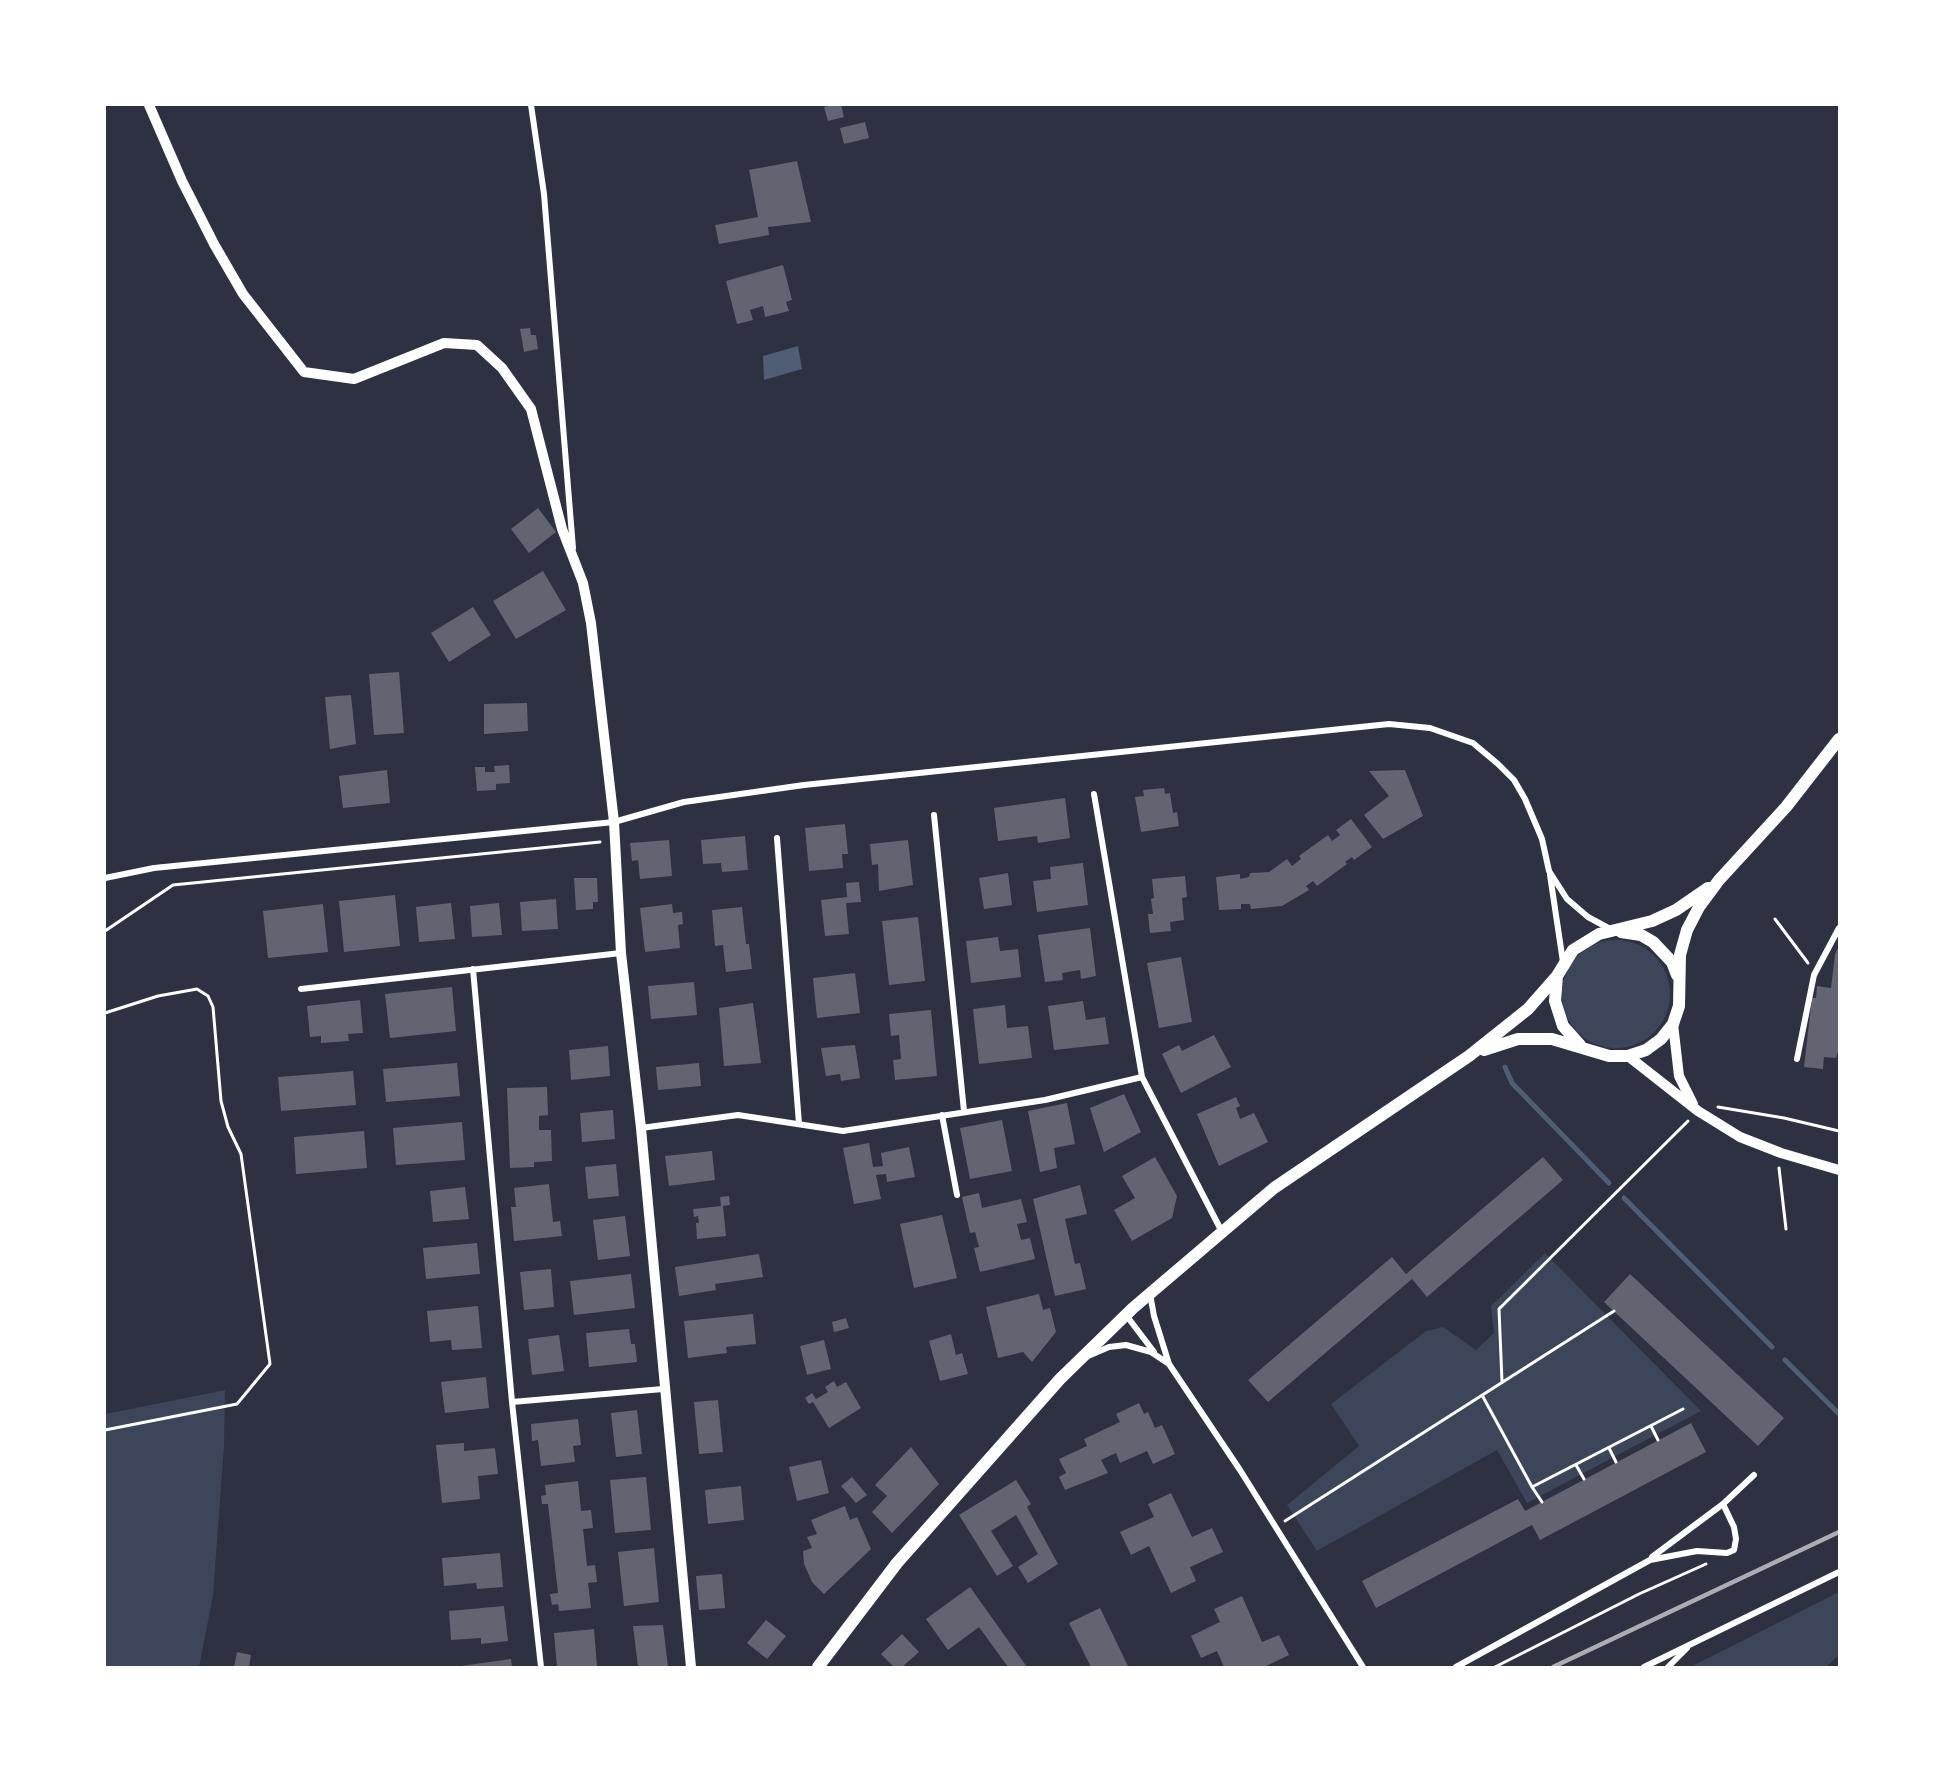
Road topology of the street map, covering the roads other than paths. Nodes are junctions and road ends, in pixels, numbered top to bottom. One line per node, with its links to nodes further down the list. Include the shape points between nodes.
1 (149, 105): 3 (street, via 182,181 243,294 304,372 354,379 444,343 477,345 502,368 531,409 562,529)
2 (531, 105): 3 (street, via 544,194)
3 (574, 560): 7 (street, via 591,623)
4 (1839, 739): 11 (main road, via 1786,807)
5 (1094, 794): 25 (street)
6 (934, 815): 26 (street)
7 (614, 822): 9 (street, via 684,802 804,785 1389,724 1430,728 1473,743 1498,764 1525,799 1542,838); 10 (street, via 154,868); 14 (street)
8 (777, 838): 29 (street)
9 (1549, 872): 13 (street, via 1567,899 1588,917); 15 (street)
10 (105, 878)
11 (1719, 880): 13 (main road, via 1676,910); 18 (main road, via 1687,930 1680,956)
12 (1839, 928): 24 (street, via 1816,971)
13 (1614, 931): 15 (main road, via 1585,940); 18 (main road, via 1641,936 1658,946 1672,962)
14 (621, 953): 16 (street); 30 (street)
15 (1563, 962): 17 (main road)
16 (473, 969): 19 (street); 40 (street)
17 (1557, 976): 21 (main road, via 1555,1001 1560,1020 1570,1036); 22 (main road, via 1528,1009)
18 (1680, 987): 20 (main road)
19 (301, 989)
20 (1673, 1024): 23 (main road, via 1646,1050); 27 (street, via 1679,1076)
21 (1590, 1051): 22 (main road, via 1552,1039 1518,1039); 23 (main road)
22 (1469, 1056): 33 (main road, via 1327,1150)
23 (1628, 1056): 27 (street)
24 (1797, 1059)
25 (1142, 1077): 26 (street, via 1046,1100); 33 (street)
26 (964, 1111): 28 (street)
27 (1698, 1112): 31 (street, via 1740,1137 1776,1152)
28 (942, 1115): 29 (street, via 843,1131); 32 (street)
29 (800, 1124): 30 (street, via 738,1115)
30 (640, 1128): 39 (street)
31 (1839, 1170)
32 (957, 1195)
33 (1221, 1230): 34 (main road)
34 (1150, 1292): 35 (main road); 38 (street)
35 (1126, 1314): 36 (street); 37 (main road)
36 (1158, 1356): 37 (street, via 1126,1345 1109,1347); 38 (street)
37 (1079, 1360): 48 (main road, via 897,1563)
38 (1169, 1364): 49 (street)
39 (663, 1389): 40 (street); 47 (street)
40 (512, 1402): 46 (street)
41 (1754, 1475): 42 (street)
42 (1723, 1504): 43 (street); 43 (street, via 1734,1527 1734,1550 1697,1551)
43 (1650, 1560): 50 (street)
44 (1839, 1572): 45 (street)
45 (1694, 1642): 51 (street); 52 (street)
46 (541, 1667)
47 (691, 1667)
48 (818, 1667)
49 (1363, 1667)
50 (1455, 1667)
51 (1644, 1667)
52 (1668, 1667)

